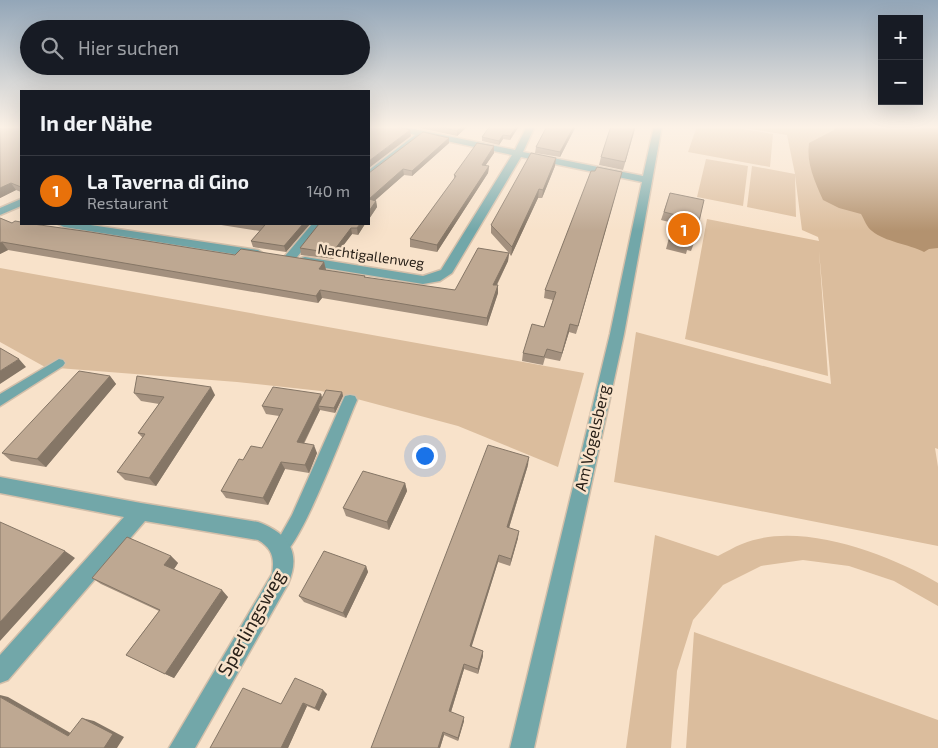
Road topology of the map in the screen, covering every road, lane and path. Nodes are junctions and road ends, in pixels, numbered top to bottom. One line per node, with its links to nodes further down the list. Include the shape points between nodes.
1 (387, 161): 5 (street)
2 (512, 161): 13 (street, Nachtigallenweg, via 442,276 423,280)
3 (555, 161): 6 (street)
4 (651, 161): 6 (street, Am Vogelsberg)
5 (370, 174)
6 (647, 180): 22 (street, Am Vogelsberg, via 617,334)
7 (20, 202): 8 (street)
8 (0, 212)
9 (71, 225): 12 (street, Nachtigallenweg)
10 (150, 225): 12 (street)
11 (317, 225): 13 (street)
12 (135, 234): 13 (street, Nachtigallenweg)
13 (279, 257)
14 (58, 363): 16 (lane)
15 (350, 400): 19 (lane, via 298,520)
16 (0, 402)
17 (0, 486): 18 (street, Sperlingsweg)
18 (141, 512): 19 (street, Sperlingsweg, via 258,531 276,539); 20 (street)
19 (282, 547): 21 (street, Sperlingsweg, via 284,566 281,577)
20 (0, 672)
21 (181, 748)
22 (522, 748)

